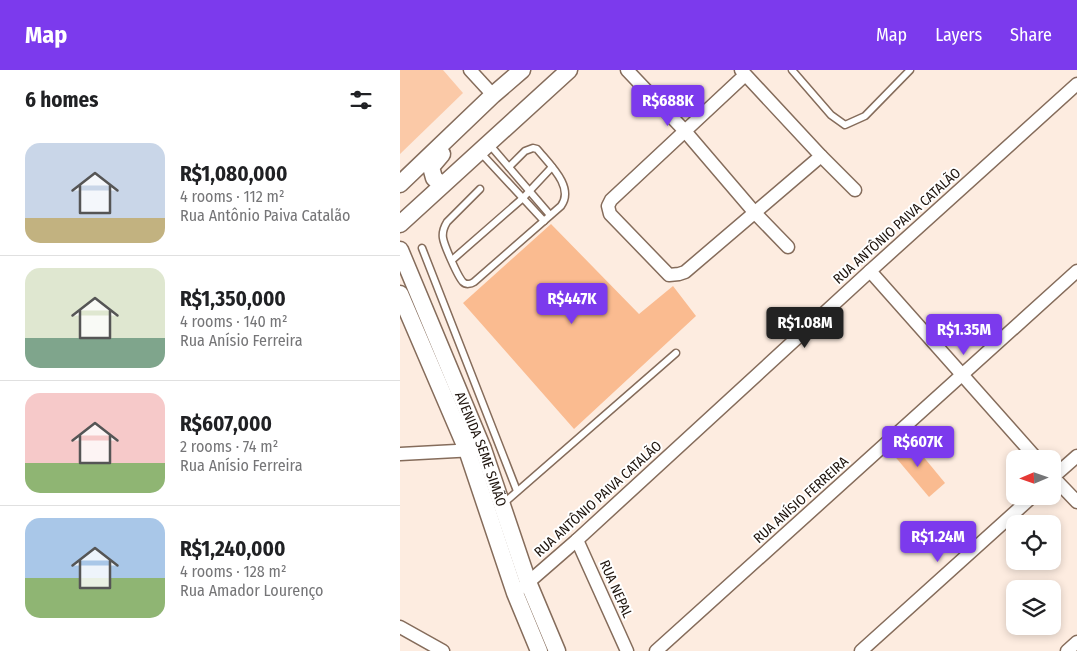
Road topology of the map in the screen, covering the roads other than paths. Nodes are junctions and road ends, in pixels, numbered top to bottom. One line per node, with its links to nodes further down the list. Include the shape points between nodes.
1 (470, 70): 9 (street)
2 (522, 70): 9 (street)
3 (569, 70): 12 (street)
4 (627, 70): 11 (street)
5 (792, 70): 6 (lane, via 831,115 845,125 865,116)
6 (906, 71)
7 (743, 72): 11 (street); 13 (street)
8 (1077, 84): 30 (street, RUA ANTÔNIO PAIVA CATALÃO)
9 (493, 95): 10 (street)
10 (469, 118): 16 (street); 17 (street, via 459,135 431,167 434,178)
11 (684, 130): 22 (street); 22 (street, via 611,200 608,206 610,214 669,275 685,272)
12 (484, 147): 14 (lane); 17 (street); 21 (lane)
13 (821, 156): 20 (street); 22 (street)
14 (510, 167): 15 (lane, via 533,148); 19 (lane)
15 (552, 167): 19 (lane); 23 (lane, via 566,196 561,206)
16 (400, 184)
17 (442, 185): 25 (street)
18 (480, 189): 29 (lane, via 443,228 443,239)
19 (530, 190): 21 (lane); 23 (lane)
20 (855, 190)
21 (523, 198): 24 (lane); 29 (lane)
22 (755, 213): 26 (street)
23 (550, 215): 24 (lane)
24 (544, 221): 29 (lane, via 471,284 463,282)
25 (400, 224)
26 (788, 247)
27 (422, 248): 44 (lane)
28 (400, 250): 33 (street, AVENIDA SEME SIMÃO)
29 (452, 260)
30 (870, 271): 36 (street); 48 (street, RUA ANTÔNIO PAIVA CATALÃO)
31 (1077, 271): 36 (street, RUA ANÍSIO FERREIRA)
32 (400, 294): 34 (street, AVENIDA SEME SIMÃO)
33 (427, 315): 34 (street); 37 (street, AVENIDA SEME SIMÃO)
34 (405, 316): 38 (street, AVENIDA SEME SIMÃO)
35 (676, 353): 44 (lane)
36 (963, 375): 39 (street); 57 (street, RUA ANÍSIO FERREIRA)
37 (483, 449): 38 (street); 46 (street, AVENIDA SEME SIMÃO)
38 (467, 450): 40 (street); 50 (street, AVENIDA SEME SIMÃO)
39 (1029, 450)
40 (400, 454)
41 (1077, 456): 42 (street)
42 (1061, 470)
43 (1061, 485): 45 (street)
44 (517, 492): 46 (lane)
45 (1077, 502)
46 (503, 504): 49 (street, AVENIDA SEME SIMÃO)
47 (1023, 505): 58 (street)
48 (577, 540): 49 (street, RUA ANTÔNIO PAIVA CATALÃO); 56 (street, RUA NEPAL)
49 (528, 582): 50 (street, RUA ANTÔNIO PAIVA CATALÃO); 55 (street, AVENIDA SEME SIMÃO)
50 (515, 593): 54 (street, AVENIDA SEME SIMÃO)
51 (400, 627): 53 (street)
52 (1077, 642): 59 (street)
53 (443, 651)
54 (539, 651)
55 (557, 651)
56 (627, 651)
57 (656, 651)
58 (861, 651)
59 (1067, 651)

